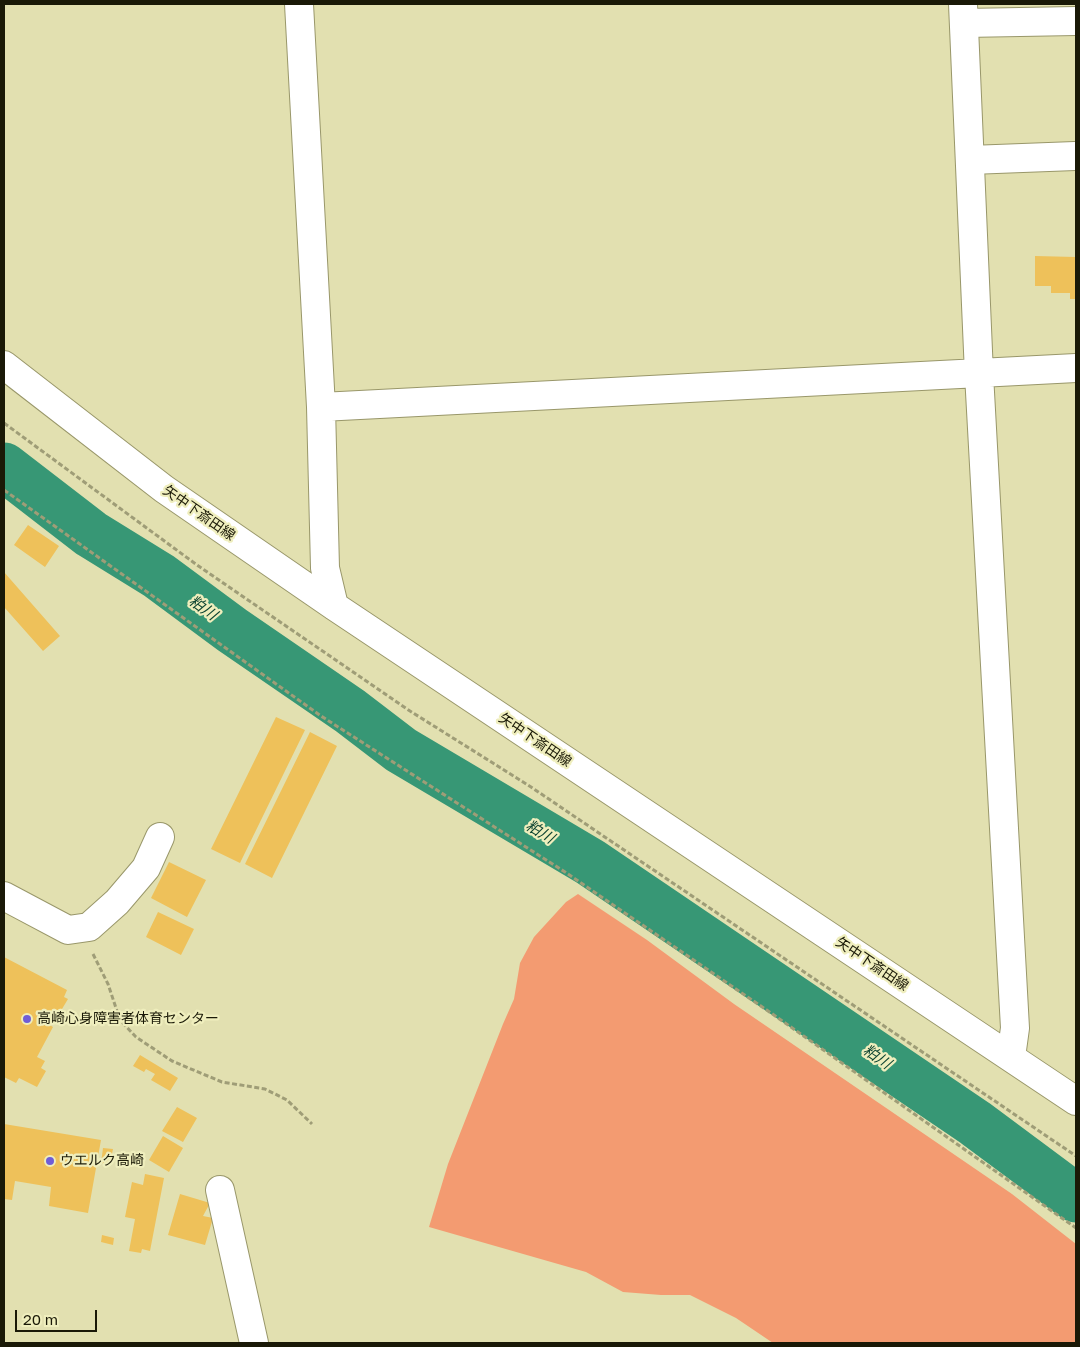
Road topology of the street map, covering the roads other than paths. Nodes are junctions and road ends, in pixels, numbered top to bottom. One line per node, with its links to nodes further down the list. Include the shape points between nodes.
1 (299, 4): 9 (street)
2 (964, 13): 3 (street); 5 (street)
3 (1076, 21)
4 (1075, 156): 5 (street)
5 (970, 160): 8 (street)
6 (4, 365): 10 (street, 矢中下斎田線, via 164,489)
7 (1076, 368): 8 (street)
8 (979, 374): 9 (street); 13 (street, via 1015,1028)
9 (321, 407): 10 (street, via 325,568)
10 (334, 606): 13 (street, 矢中下斎田線)
11 (160, 837): 12 (street, via 146,868 117,902 89,927 68,930)
12 (4, 896)
13 (1011, 1057): 14 (street, 矢中下斎田線)
14 (1076, 1101)
15 (220, 1190): 16 (street)
16 (254, 1343)

